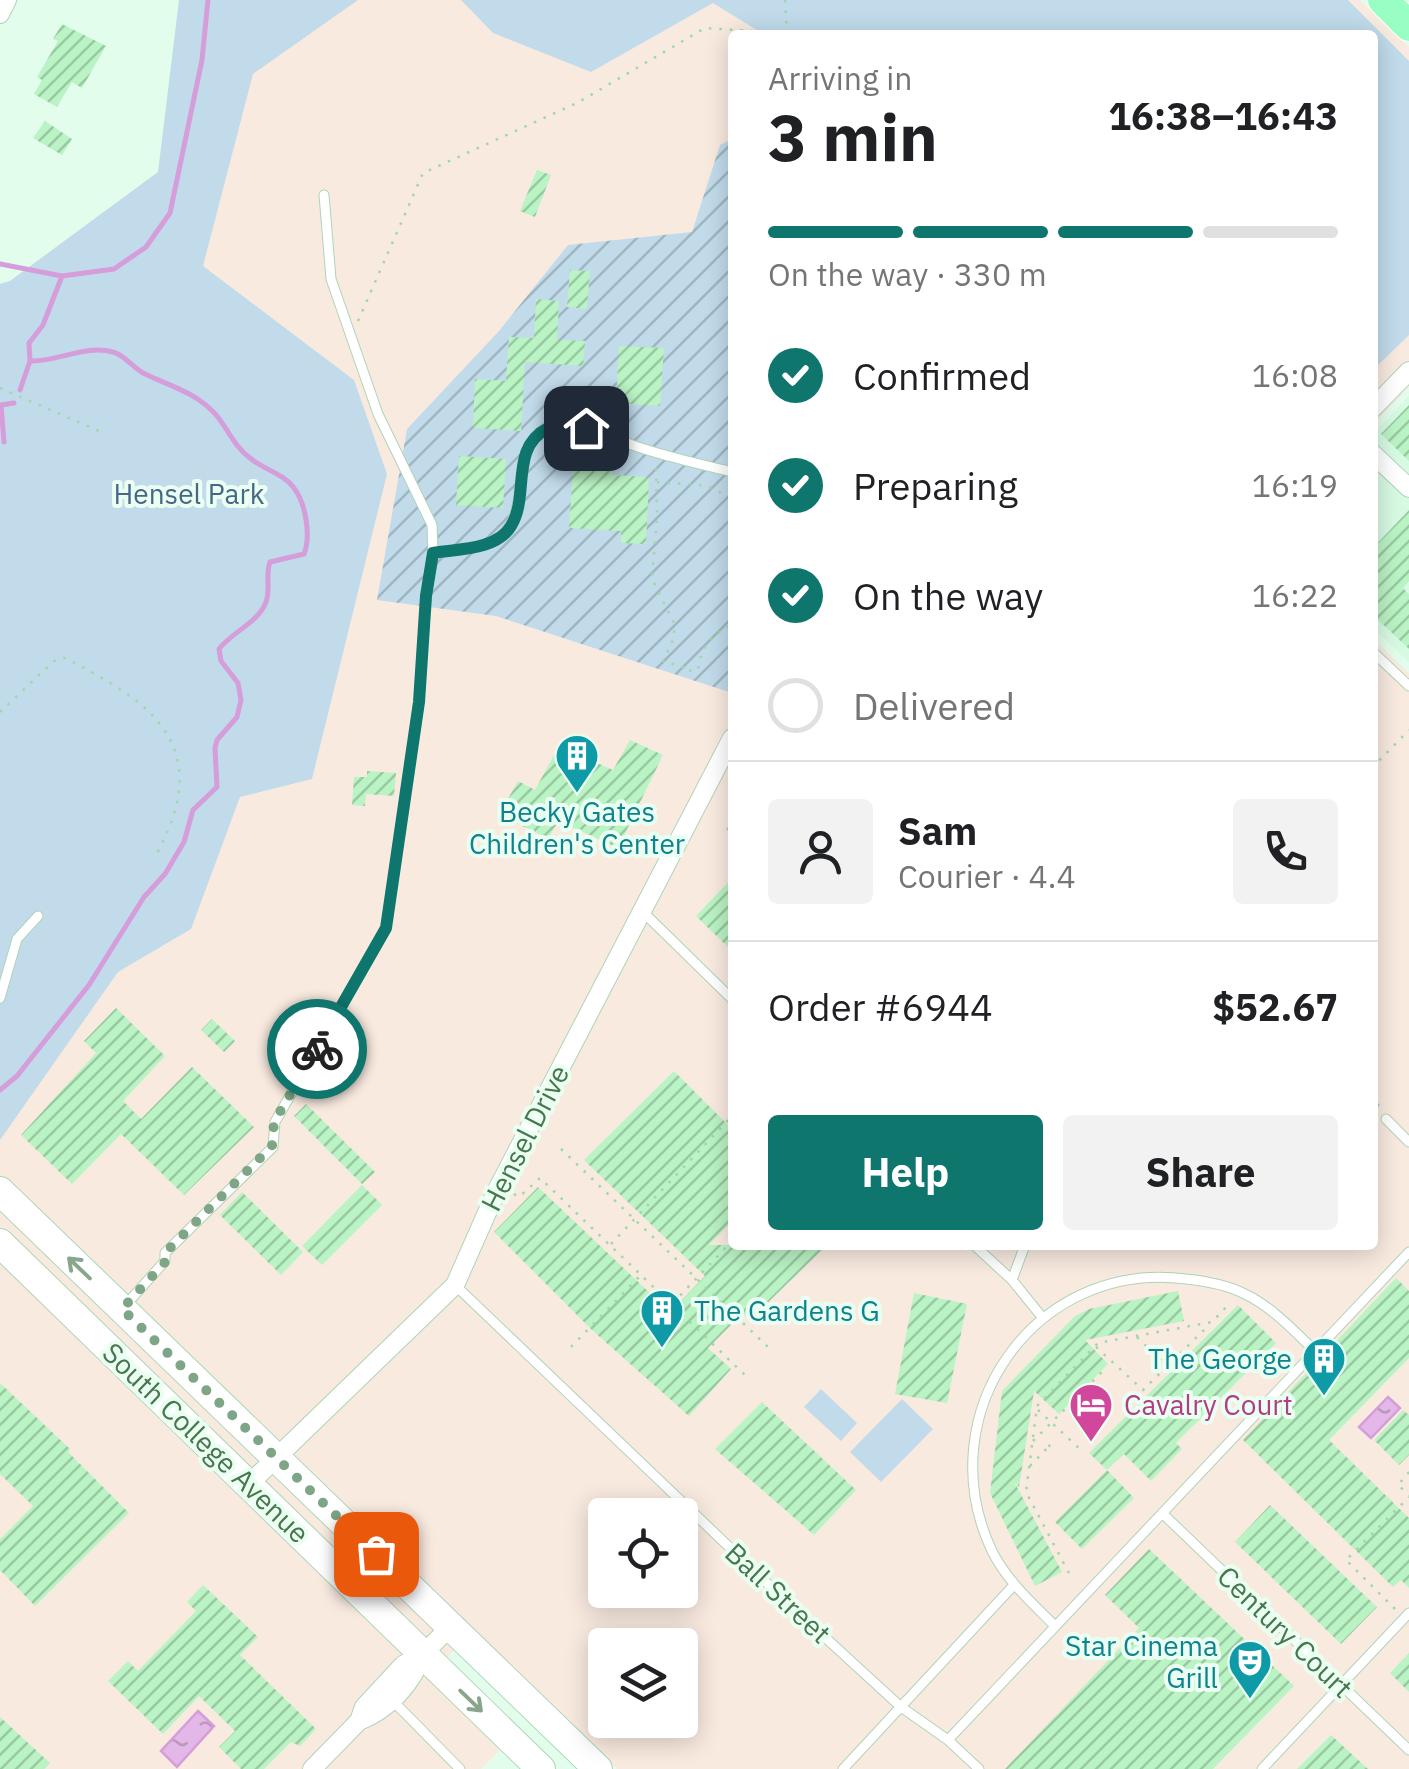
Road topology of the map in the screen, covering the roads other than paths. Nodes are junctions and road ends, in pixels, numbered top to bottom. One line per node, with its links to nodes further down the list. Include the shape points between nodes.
1 (7, 0): 3 (street)
2 (1383, 0): 4 (main road)
3 (0, 14)
4 (1409, 26)
5 (324, 195): 11 (lane, via 332,278 378,414 432,526)
6 (1409, 371): 7 (street)
7 (1378, 403)
8 (1378, 459): 10 (street)
9 (728, 471): 11 (lane, via 578,424 552,426 526,452 512,526 498,540)
10 (1409, 488)
11 (433, 553): 28 (lane, via 386,928 274,1122 272,1146 165,1253 165,1262)
12 (1378, 657): 13 (lane)
13 (1409, 686)
14 (728, 746): 15 (street, Hensel Drive)
15 (642, 911): 17 (lane); 27 (street, Hensel Drive)
16 (38, 916): 18 (lane, via 17,939)
17 (728, 995)
18 (0, 998)
19 (1386, 1120): 20 (lane)
20 (1409, 1142)
21 (0, 1192): 28 (main road, South College Avenue, one-way to 21)
22 (0, 1242): 30 (main road, South College Avenue)
23 (979, 1250): 26 (lane)
24 (1023, 1250): 26 (lane)
25 (1409, 1252): 31 (lane)
26 (1012, 1280): 29 (lane)
27 (455, 1285): 32 (street, Hensel Drive); 42 (lane, Ball Street)
28 (122, 1309): 30 (main road); 32 (main road, South College Avenue)
29 (1042, 1317): 31 (lane, via 1110,1283 1141,1277 1206,1282 1241,1292); 35 (lane, via 997,1370 981,1406 974,1448 979,1516)
30 (96, 1337): 33 (main road, South College Avenue)
31 (1315, 1351): 34 (lane)
32 (275, 1458): 33 (street, Hensel Drive); 37 (main road, South College Avenue)
33 (248, 1485): 39 (main road, South College Avenue)
34 (1162, 1514): 38 (lane); 40 (lane, Century Court)
35 (1014, 1585): 38 (lane); 42 (lane)
36 (1407, 1616): 40 (lane)
37 (451, 1626): 39 (street); 49 (main road, South College Avenue)
38 (1056, 1626): 44 (lane)
39 (423, 1654): 41 (street); 43 (street, via 403,1665); 48 (main road, South College Avenue, one-way to 48)
40 (1341, 1685): 45 (lane, Century Court); 52 (lane)
41 (391, 1700): 43 (street); 47 (lane)
42 (901, 1707): 44 (lane, Ball Street); 50 (lane)
43 (359, 1721): 46 (street)
44 (948, 1740): 51 (lane, Ball Street)
45 (1409, 1750)
46 (312, 1769)
47 (460, 1769)
48 (541, 1769)
49 (598, 1769)
50 (842, 1769)
51 (978, 1769)
52 (1262, 1769)

